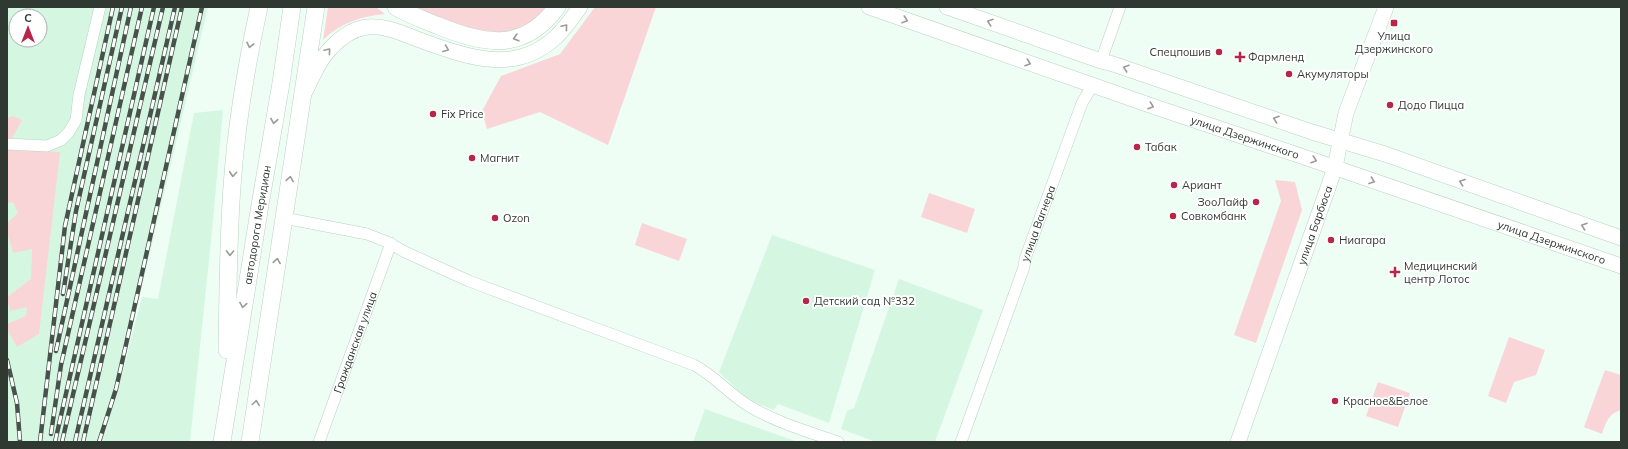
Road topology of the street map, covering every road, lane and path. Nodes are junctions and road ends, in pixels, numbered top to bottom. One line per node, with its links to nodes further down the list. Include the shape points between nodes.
1 (100, 7): 16 (street, via 76,120 69,132 61,140 47,146)
2 (259, 7): 22 (main road, one-way to 22, via 242,89 234,163 230,214)
3 (292, 7): 22 (main road, автодорога Меридиан, one-way to 22)
4 (316, 7): 14 (main road)
5 (396, 7): 6 (main road, one-way to 5, via 539,27 526,35 498,41 467,37)
6 (557, 7)
7 (580, 7): 14 (main road, one-way to 7, via 324,55 336,42 354,31 368,27 388,29 465,56 494,60 522,56 547,44)
8 (869, 7): 13 (main road, улица Дзержинского, one-way to 13)
9 (947, 7): 12 (main road, one-way to 9)
10 (1120, 7): 12 (street, улица Вагнера)
11 (1386, 7): 15 (main road, улица Барбюса, via 1346,113)
12 (1101, 61): 13 (main road, улица Вагнера); 15 (main road, one-way to 12)
13 (1092, 86): 17 (main road, улица Дзержинского, one-way to 17); 27 (street, улица Вагнера, via 1082,103)
14 (302, 98): 18 (main road, one-way to 14)
15 (1340, 140): 17 (main road, улица Барбюса); 19 (main road, one-way to 15)
16 (7, 144)
17 (1335, 167): 21 (main road, улица Дзержинского, one-way to 21); 28 (main road, улица Барбюса)
18 (284, 218): 20 (street, via 367,234); 24 (main road, one-way to 18)
19 (1621, 238)
20 (391, 243): 25 (street, Гражданская улица); 26 (street, via 469,281 694,365 749,406)
21 (1621, 266)
22 (224, 419): 23 (main road, автодорога Меридиан)
23 (222, 442)
24 (250, 442)
25 (319, 442)
26 (838, 442)
27 (961, 442)
28 (1238, 442)

